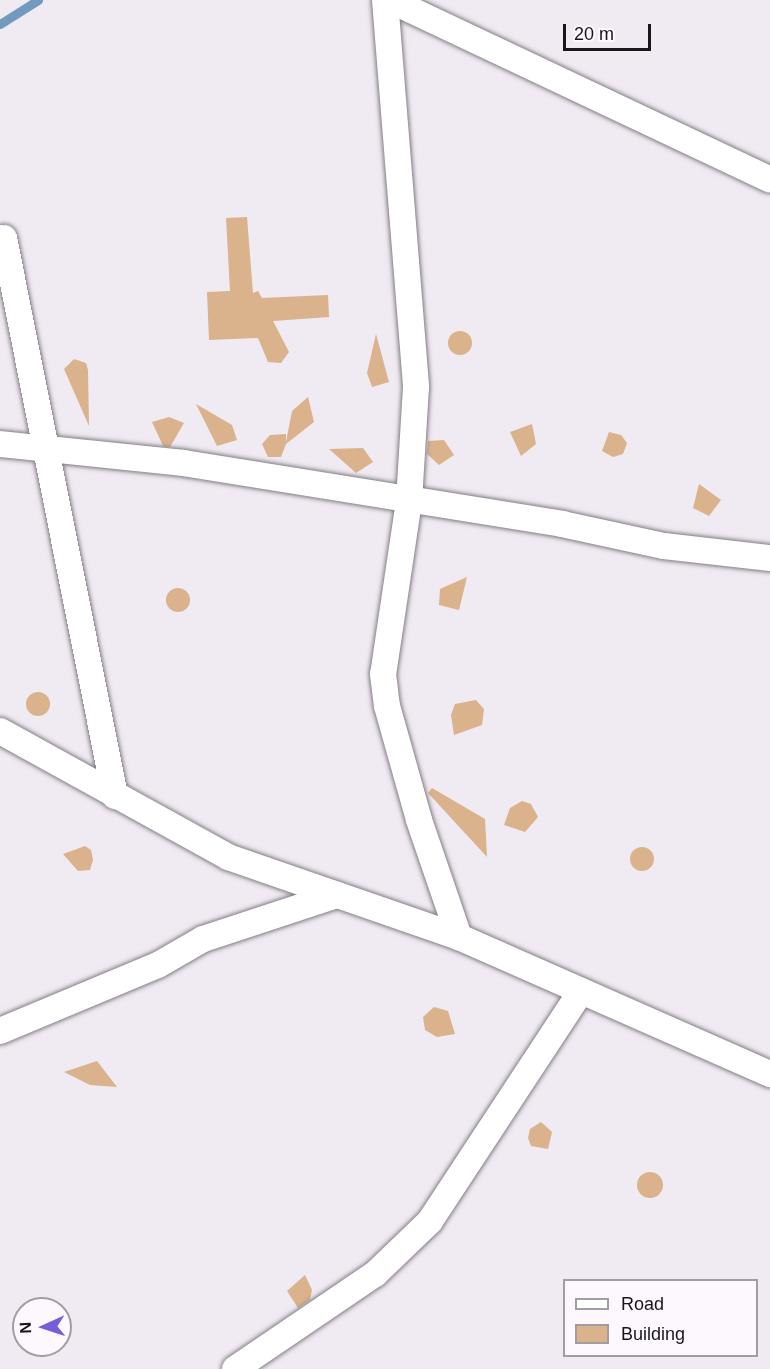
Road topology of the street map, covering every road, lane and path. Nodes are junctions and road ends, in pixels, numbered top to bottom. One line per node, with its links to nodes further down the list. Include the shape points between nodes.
1 (385, 0): 7 (street, via 414,323 416,387)
2 (390, 0): 3 (street)
3 (770, 181)
4 (4, 238): 6 (street)
5 (0, 444): 6 (street)
6 (47, 447): 7 (street, via 183,463); 10 (street)
7 (409, 501): 8 (street, via 562,524 664,546); 12 (street, via 383,674 387,706 419,820)
8 (770, 558)
9 (0, 731): 10 (street)
10 (115, 796): 11 (street, via 228,857)
11 (337, 895): 12 (street); 14 (street, via 203,939 158,965)
12 (459, 937): 13 (street)
13 (580, 991): 15 (street); 16 (street, via 430,1221 375,1274)
14 (0, 1031)
15 (770, 1074)
16 (235, 1369)

